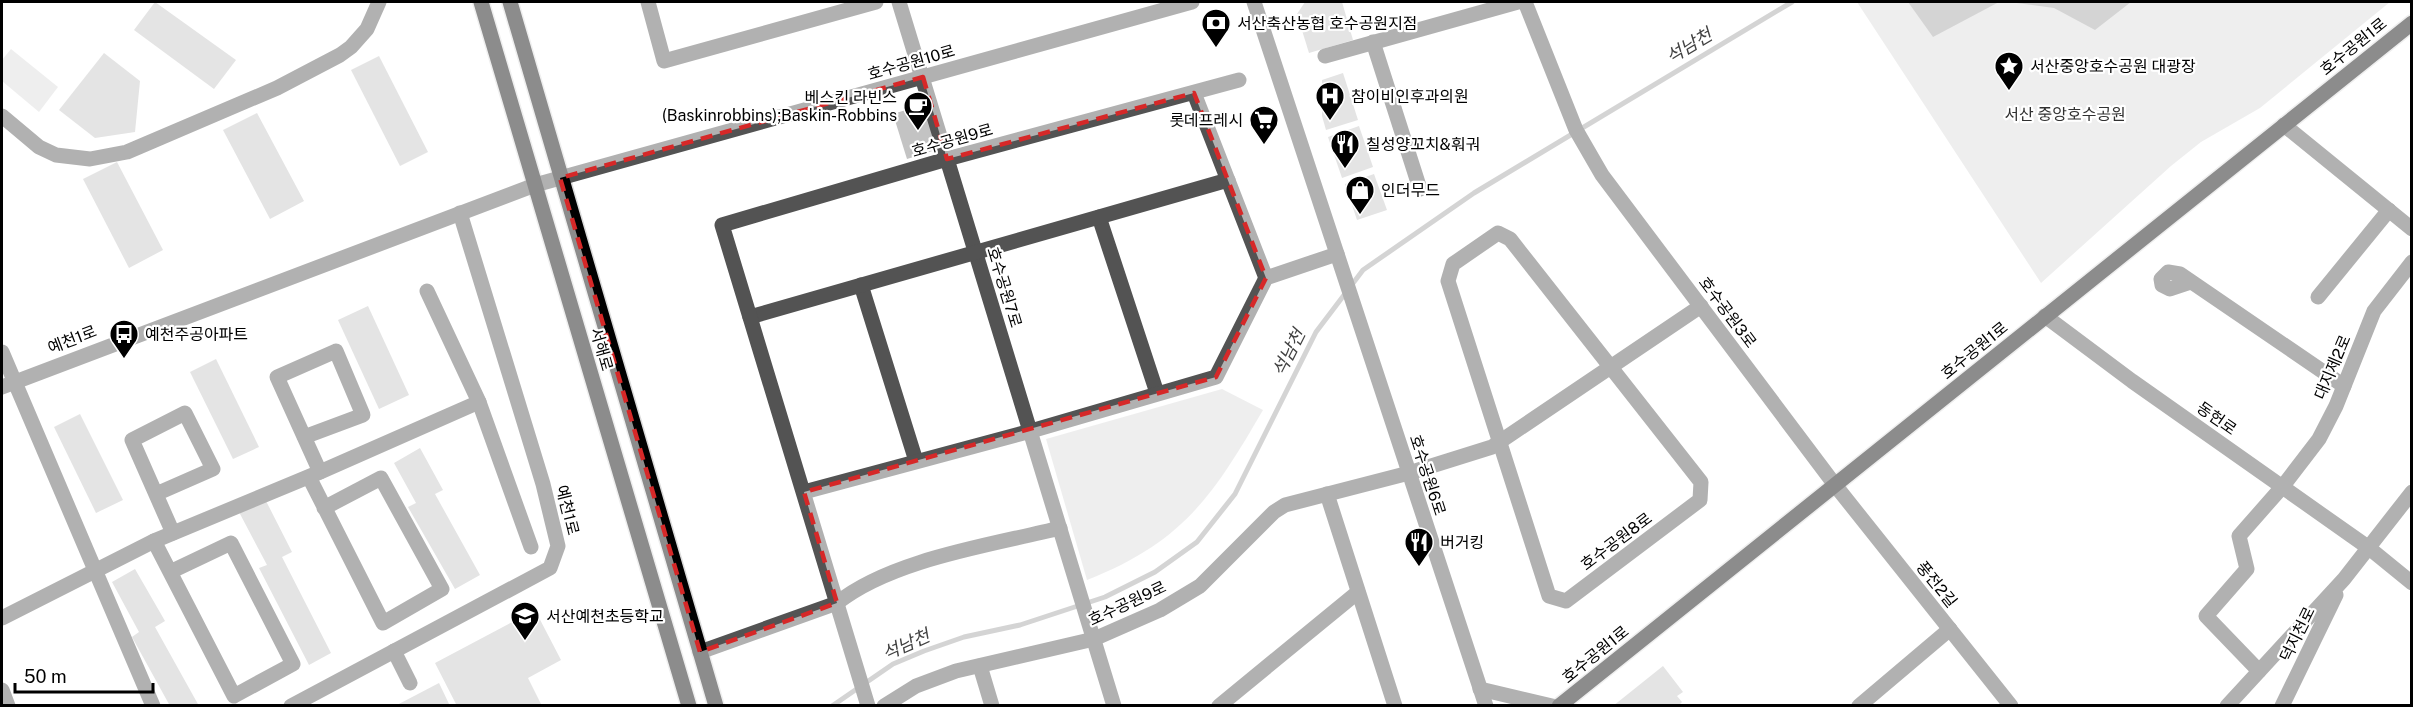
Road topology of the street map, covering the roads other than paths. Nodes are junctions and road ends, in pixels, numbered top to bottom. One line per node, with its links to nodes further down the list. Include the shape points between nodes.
1 (379, 2): 17 (street, via 367,29 340,55 276,88 127,152 90,159 56,154 39,147)
2 (482, 2): 22 (main road, 서해로)
3 (510, 2): 20 (main road, 서해로)
4 (648, 2): 5 (street, via 664,61)
5 (876, 2)
6 (899, 2): 14 (street, 호수공원7로)
7 (1192, 2): 14 (street, 호수공원10로)
8 (1254, 2): 29 (street)
9 (1518, 2): 12 (street)
10 (1525, 2): 36 (street, 호수공원3로, via 1567,107 1593,159)
11 (2412, 23): 18 (main road, 호수공원1로)
12 (1373, 42): 13 (street); 23 (street)
13 (1325, 56)
14 (923, 77): 19 (street, 호수공원7로); 20 (street, 호수공원10로)
15 (1239, 80): 16 (street, 호수공원9로)
16 (1194, 93): 19 (street, 호수공원9로); 21 (street)
17 (2, 116)
18 (2284, 125): 24 (street); 37 (main road, 호수공원1로)
19 (947, 159): 28 (street, 호수공원7로); 38 (street, 호수공원9로, via 722,225)
20 (560, 178): 22 (street, 호수공원10로); 74 (main road, 서해로)
21 (1228, 180): 26 (street); 31 (street)
22 (535, 185): 25 (street, 예천1로); 83 (main road, 서해로)
23 (1420, 189)
24 (2388, 210): 27 (street); 35 (street)
25 (460, 213): 41 (street, 예천1로); 73 (street, 예천1로, via 543,484 558,546 550,568)
26 (1099, 217): 28 (street); 44 (street)
27 (2412, 229)
28 (976, 252): 33 (street); 46 (street, 호수공원7로)
29 (1337, 254): 31 (street); 50 (street, 호수공원6로)
30 (2412, 262): 42 (street, 대지제2로, via 2374,311)
31 (1266, 278): 44 (street, via 1216,377)
32 (2192, 282): 42 (street)
33 (861, 285): 38 (street); 49 (street)
34 (427, 291): 45 (street)
35 (2318, 297)
36 (1701, 306): 40 (street); 52 (street, 호수공원3로)
37 (2046, 316): 52 (main road, 호수공원1로); 53 (street, 동헌로)
38 (750, 317): 54 (street, 호수공원9로)
39 (2, 352): 41 (street)
40 (1610, 367): 48 (street); 48 (street, 호수공원8로, via 1510,239 1498,233 1453,264 1448,281); 48 (street, 호수공원8로, via 1701,482 1700,500 1566,601 1549,596)
41 (15, 380): 43 (street, 예천1로); 64 (street)
42 (2344, 386): 53 (street, 대지제2로, via 2319,439)
43 (2, 387)
44 (1157, 393): 46 (street)
45 (479, 402): 51 (street); 62 (street)
46 (1031, 431): 49 (street); 59 (street, 호수공원7로)
47 (304, 436): 47 (street, via 277,377 336,351 363,415); 51 (street)
48 (1500, 442): 50 (street)
49 (916, 461): 54 (street)
50 (1409, 473): 57 (street, 호수공원9로); 78 (street, 호수공원6로)
51 (314, 475): 58 (street); 60 (street)
52 (1835, 485): 71 (street, 풍전2길); 93 (main road, 호수공원1로)
53 (2283, 486): 63 (street, 동헌로); 76 (street, 대지제2로, via 2239,536 2247,569 2206,616)
54 (804, 492): 69 (street, 호수공원9로)
55 (2412, 492): 63 (street)
56 (156, 494): 56 (street, via 132,440 185,413 213,469); 60 (street)
57 (1327, 494): 68 (street); 72 (street, 호수공원9로, via 1280,508 1200,586 1160,610)
58 (324, 508): 58 (street, via 382,623 442,589 381,478)
59 (1060, 528): 69 (street, via 927,561 854,589); 72 (street, 호수공원7로)
60 (173, 533): 61 (street)
61 (154, 541): 64 (street); 65 (street)
62 (531, 547)
63 (2369, 548): 66 (street); 67 (street, 동헌로)
64 (95, 570): 70 (street); 81 (street)
65 (170, 572): 65 (street, via 234,696 293,664 231,543)
66 (2344, 579): 76 (street); 97 (street, 덕지천로)
67 (2412, 583)
68 (1358, 592): 89 (street); 90 (street)
69 (837, 603): 74 (street); 85 (street, 호수공원9로)
70 (2, 618)
71 (1950, 629): 94 (street); 95 (street, 풍전2길)
72 (1094, 639): 75 (street, 호수공원9로); 88 (street)
73 (394, 651): 77 (street); 82 (street, 예천1로)
74 (700, 652): 84 (main road, 서해로)
75 (980, 666): 86 (street, 호수공원9로, via 916,686); 87 (street)
76 (2259, 671): 96 (street)
77 (410, 682)
78 (1480, 689): 91 (street, 호수공원6로); 92 (street)
79 (2, 690): 80 (street)
80 (8, 705)
81 (153, 705)
82 (291, 705)
83 (689, 705)
84 (716, 705)
85 (868, 705)
86 (885, 705)
87 (992, 705)
88 (1114, 705)
89 (1219, 705)
90 (1394, 705)
91 (1486, 705)
92 (1551, 705)
93 (1559, 705)
94 (1859, 705)
95 (2011, 705)
96 (2227, 705)
97 (2282, 705)

